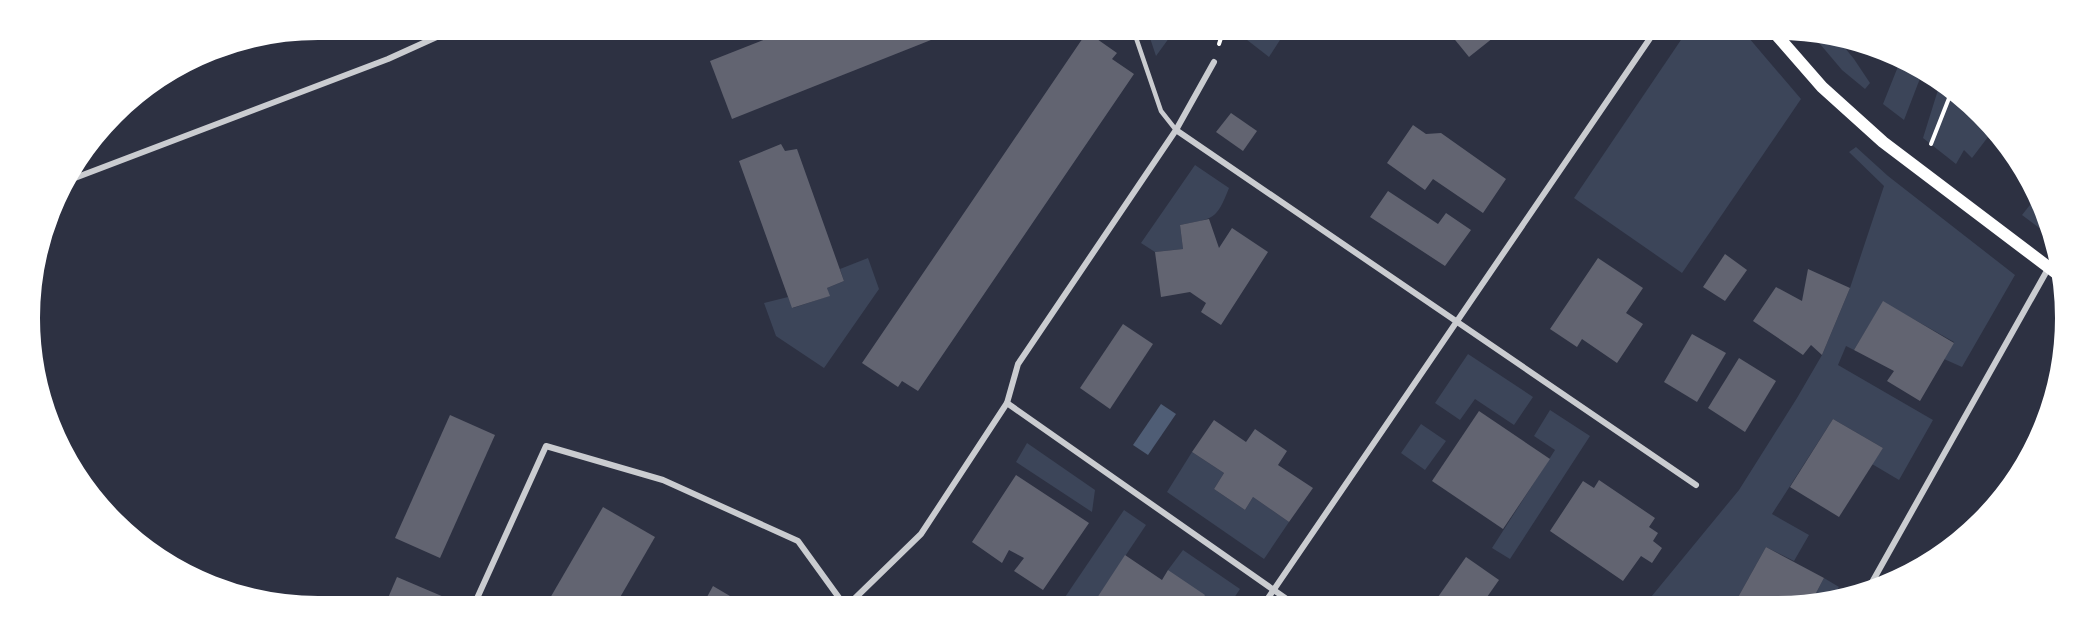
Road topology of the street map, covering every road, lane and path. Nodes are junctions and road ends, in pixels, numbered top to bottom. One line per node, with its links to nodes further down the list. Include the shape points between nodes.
1 (439, 36): 9 (street)
2 (1136, 36): 7 (lane, via 1161,111)
3 (1651, 36): 12 (street)
4 (1777, 36): 10 (main road, via 1822,87 1883,142)
5 (1214, 62): 7 (street)
6 (1950, 95): 8 (path)
7 (1176, 130): 12 (street); 13 (street, via 1018,364)
8 (1931, 144)
9 (73, 179)
10 (2049, 267): 11 (main road); 15 (street)
11 (2056, 272)
12 (1456, 321): 14 (street); 16 (street)
13 (1007, 403): 16 (street); 19 (street, via 921,534)
14 (1696, 485)
15 (1871, 584)
16 (1273, 590): 20 (street); 21 (street)
17 (476, 600): 18 (street, via 546,446 663,480 798,541)
18 (842, 600)
19 (852, 600)
20 (1267, 600)
21 (1288, 600)

